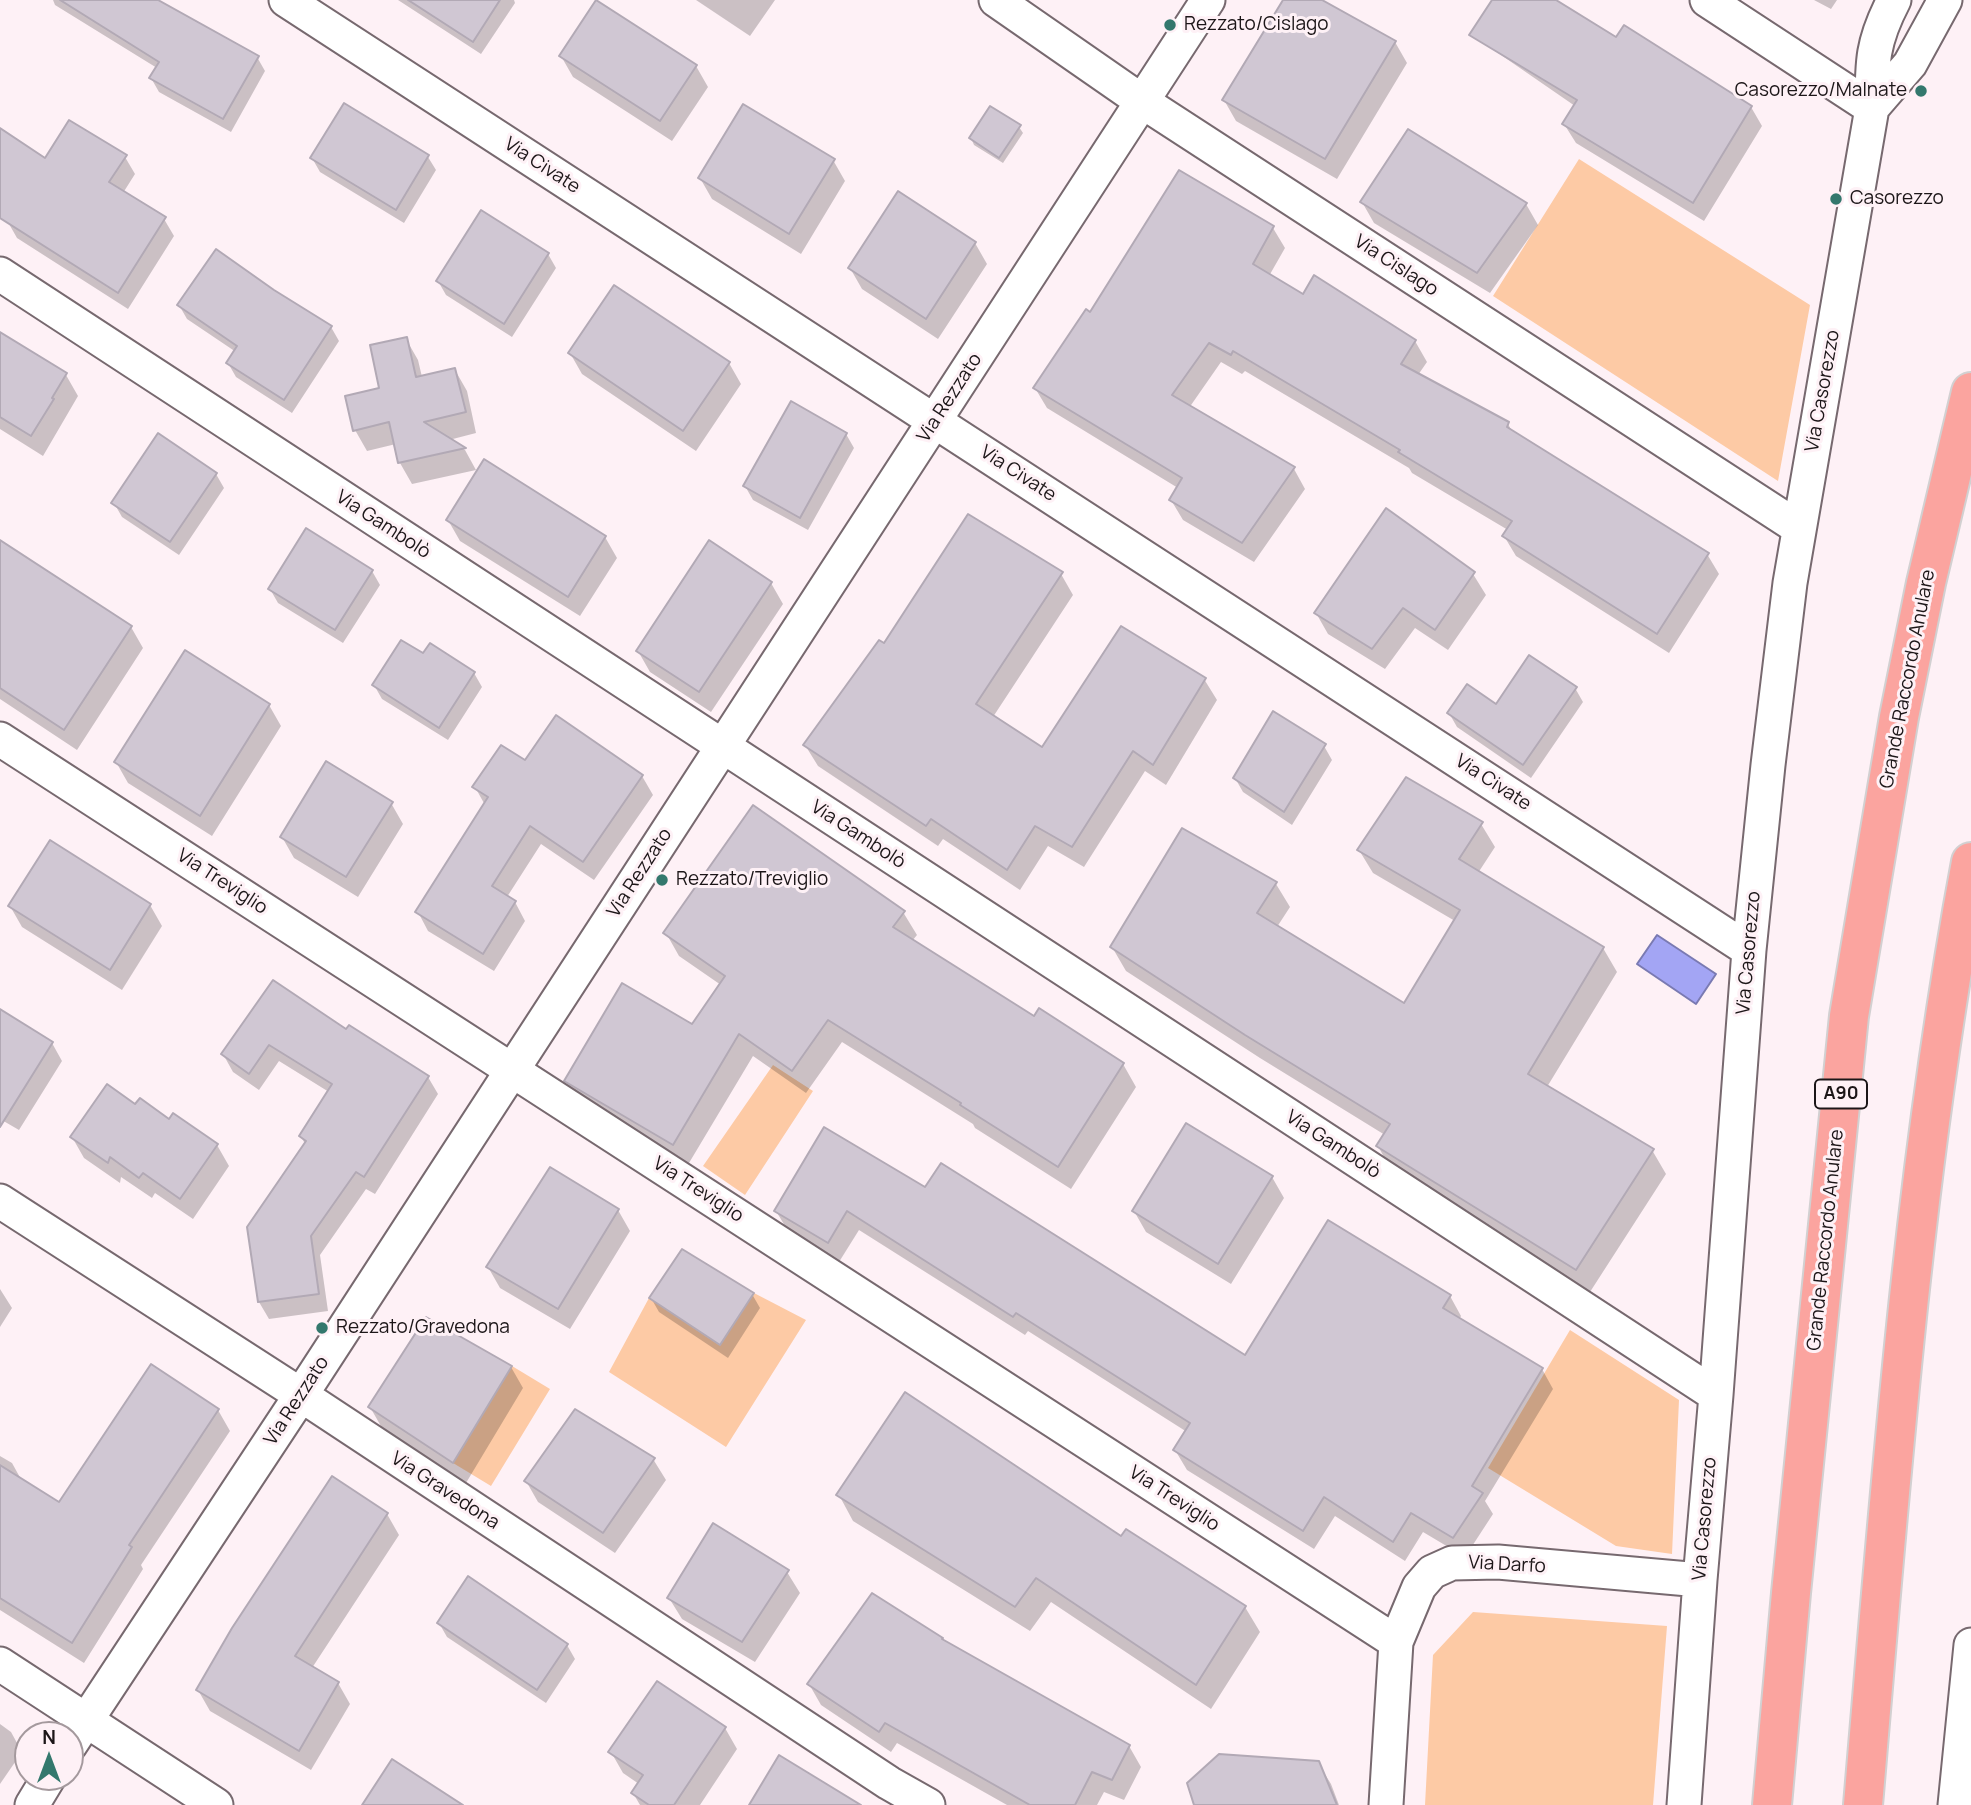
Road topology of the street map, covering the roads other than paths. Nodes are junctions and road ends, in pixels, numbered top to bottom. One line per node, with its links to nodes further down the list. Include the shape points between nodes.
1 (286, 0): 11 (street, Via Civate)
2 (996, 0): 7 (street, Via Cislago)
3 (1208, 0): 7 (street, Via Rezzato)
4 (1707, 0): 8 (street)
5 (1894, 0): 8 (street, Via Casorezzo, via 1876,40)
6 (1945, 0): 8 (street, via 1910,64)
7 (1143, 102): 11 (street, Via Rezzato); 12 (street, Via Cislago)
8 (1872, 108): 12 (street, Via Casorezzo)
9 (0, 274): 14 (street, Via Gambolò)
10 (1971, 391): 33 (highway, Grande Raccordo Anulare / A90, via 1899,717 1849,1016)
11 (936, 421): 14 (street, Via Rezzato); 16 (street, Via Civate)
12 (1799, 528): 16 (street, Via Casorezzo)
13 (0, 739): 17 (street, Via Treviglio)
14 (722, 747): 17 (street, Via Rezzato); 20 (street, Via Gambolò)
15 (1971, 862): 34 (highway, via 1930,1114)
16 (1749, 950): 20 (street, Via Casorezzo)
17 (512, 1070): 19 (street, Via Rezzato); 22 (street, Via Treviglio)
18 (0, 1201): 19 (street, Via Gravedona)
19 (301, 1395): 26 (street, Via Rezzato); 28 (street, Via Gravedona)
20 (1716, 1395): 21 (street, Via Casorezzo)
21 (1700, 1580): 22 (street, Via Darfo, via 1498,1562 1452,1563 1432,1572 1419,1587); 32 (street, Via Casorezzo)
22 (1396, 1642): 31 (street, Via Darfo)
23 (1971, 1645): 35 (street)
24 (0, 1664): 25 (street)
25 (64, 1721)
26 (84, 1724)
27 (84, 1736): 29 (street)
28 (888, 1794): 30 (street, Via Gravedona)
29 (216, 1805)
30 (928, 1805)
31 (1385, 1805)
32 (1684, 1805)
33 (1772, 1805)
34 (1863, 1805)
35 (1955, 1805)

